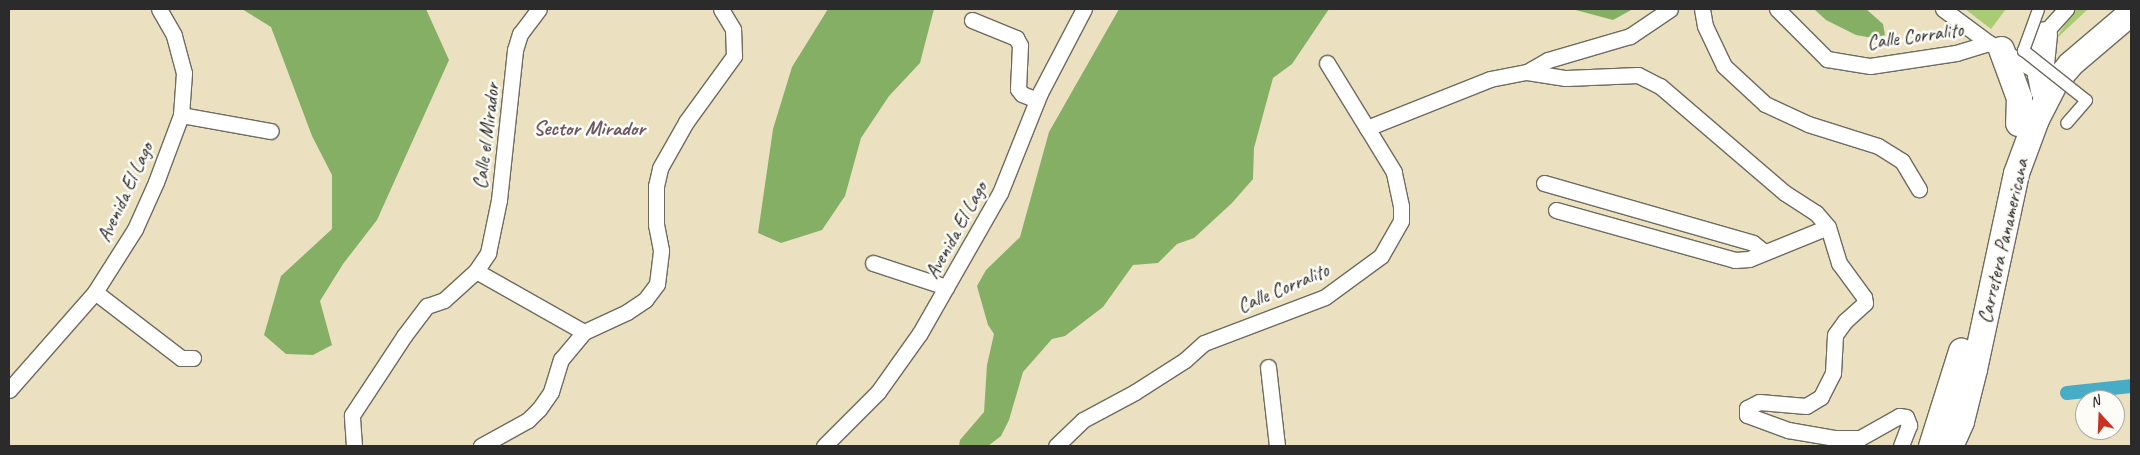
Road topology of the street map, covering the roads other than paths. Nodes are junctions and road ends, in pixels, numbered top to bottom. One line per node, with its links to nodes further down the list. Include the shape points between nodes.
1 (159, 9): 20 (street, Avenida El Lago, via 174,36 184,73)
2 (539, 9): 31 (street, Calle el Mirador, via 520,34 515,50 499,200 488,252)
3 (721, 9): 34 (street, via 733,29 734,56 686,122 660,168 656,186 656,225 661,250 657,284 645,300 627,312)
4 (1084, 9): 19 (street, Avenida El Lago)
5 (1670, 9): 17 (street, via 1630,36 1548,60)
6 (1702, 9): 26 (street, via 1705,26 1724,66 1765,104 1808,124 1878,146 1902,162)
7 (1776, 9): 15 (street, Calle Corralito, via 1827,59 1870,66)
8 (1943, 9): 15 (street)
9 (2038, 9): 22 (street, bridge, via 2023,50 2086,100)
10 (2066, 9): 14 (street, Calle Corralito)
11 (2107, 9): 18 (main road, Carretera Panamericana, via 2074,35)
12 (2131, 12): 18 (main road, Carretera Panamericana)
13 (972, 20): 19 (street, via 1016,38 1020,45 1018,89)
14 (2044, 34): 15 (street, Calle Corralito, via 2027,46); 18 (main road)
15 (1995, 46): 18 (street); 21 (main road)
16 (1328, 63): 23 (street, Calle Corralito)
17 (1527, 72): 23 (street, via 1490,79); 28 (street, via 1566,78 1638,75 1660,86 1785,193 1816,213)
18 (2047, 78): 21 (main road, Carretera Panamericana)
19 (1037, 100): 32 (street, Avenida El Lago, via 1000,193)
20 (181, 116): 24 (street); 33 (street, Avenida El Lago, via 135,229)
21 (2027, 121): 44 (main road, Carretera Panamericana, via 2000,170 1971,311 1940,425); 45 (main road, Carretera Panamericana, via 1974,369 1961,422)
22 (2066, 124)
23 (1367, 128): 41 (street, Calle Corralito, via 1394,172 1401,206 1402,221 1381,256 1325,297 1204,343 1185,360 1135,392 1083,420)
24 (271, 131)
25 (1544, 183): 29 (street, via 1754,243)
26 (1919, 190)
27 (1556, 210): 29 (street, via 1735,260 1749,259)
28 (1828, 227): 29 (street); 43 (street, via 1839,263 1865,303 1835,335 1829,385 1821,397 1806,406 1759,402 1748,408 1747,415 1788,430 1835,438 1860,438 1899,416 1906,417 1909,425)
29 (1763, 251)
30 (873, 263): 32 (street)
31 (476, 271): 34 (street); 38 (street, via 444,300 427,306 404,336 352,415)
32 (946, 287): 40 (street, Avenida El Lago, via 920,333 878,392)
33 (95, 292): 35 (street, via 181,358); 37 (street, Avenida El Lago)
34 (584, 332): 39 (street, via 561,359 551,392 539,409 528,420)
35 (193, 358)
36 (1268, 367): 42 (street)
37 (9, 390)
38 (354, 446)
39 (481, 446)
40 (824, 446)
41 (1056, 446)
42 (1276, 446)
43 (1901, 446)
44 (1931, 446)
45 (1950, 446)

